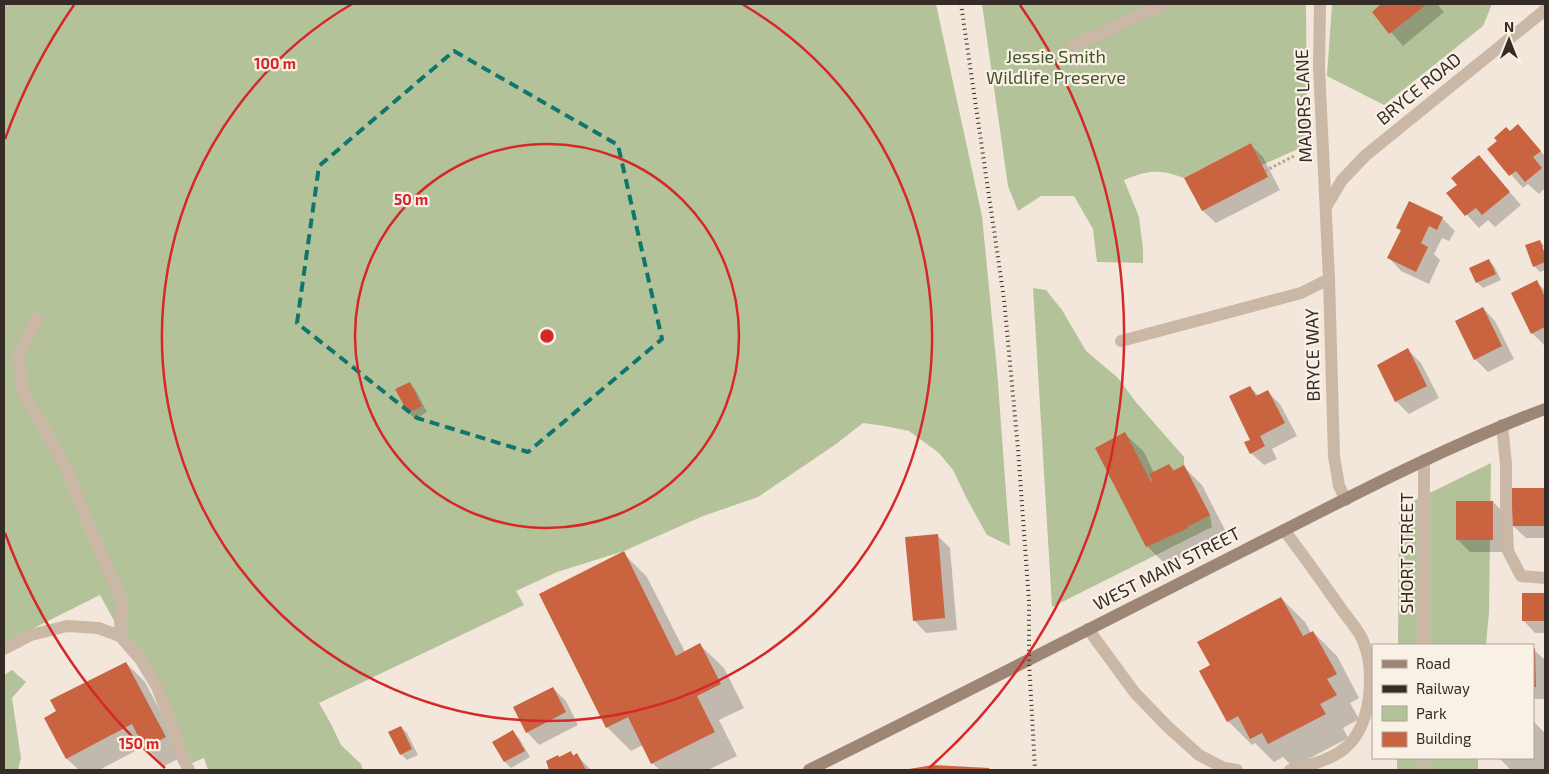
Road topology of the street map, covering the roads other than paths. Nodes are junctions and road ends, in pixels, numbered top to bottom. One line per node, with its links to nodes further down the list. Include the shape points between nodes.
1 (1165, 4): 4 (street)
2 (1320, 4): 5 (street, MAJORS LANE, via 1319,66)
3 (1545, 10): 5 (street, BRYCE ROAD, via 1366,155 1342,180)
4 (1074, 45)
5 (1326, 207): 6 (street, BRYCE WAY)
6 (1329, 279): 8 (street, via 1301,293); 12 (street, BRYCE WAY, via 1334,456)
7 (37, 319): 16 (street, via 19,354 22,390 65,466 121,597)
8 (1121, 341)
9 (1545, 409): 10 (main road, WEST MAIN STREET)
10 (1502, 425): 11 (main road, WEST MAIN STREET); 14 (street, via 1508,551 1521,576)
11 (1424, 460): 12 (main road, WEST MAIN STREET); 17 (street, SHORT STREET)
12 (1346, 500): 13 (main road, WEST MAIN STREET)
13 (1284, 530): 15 (main road, WEST MAIN STREET); 22 (street, via 1363,640 1370,664 1366,715 1352,743 1334,756)
14 (1545, 578)
15 (1088, 629): 20 (main road, WEST MAIN STREET); 21 (street, via 1135,693 1168,726 1199,755 1224,768)
16 (120, 636): 18 (street, via 98,628 67,626 30,635); 19 (street, via 140,659 157,687)
17 (1424, 644)
18 (4, 650)
19 (189, 770)
20 (810, 770)
21 (1237, 770)
22 (1290, 770)

